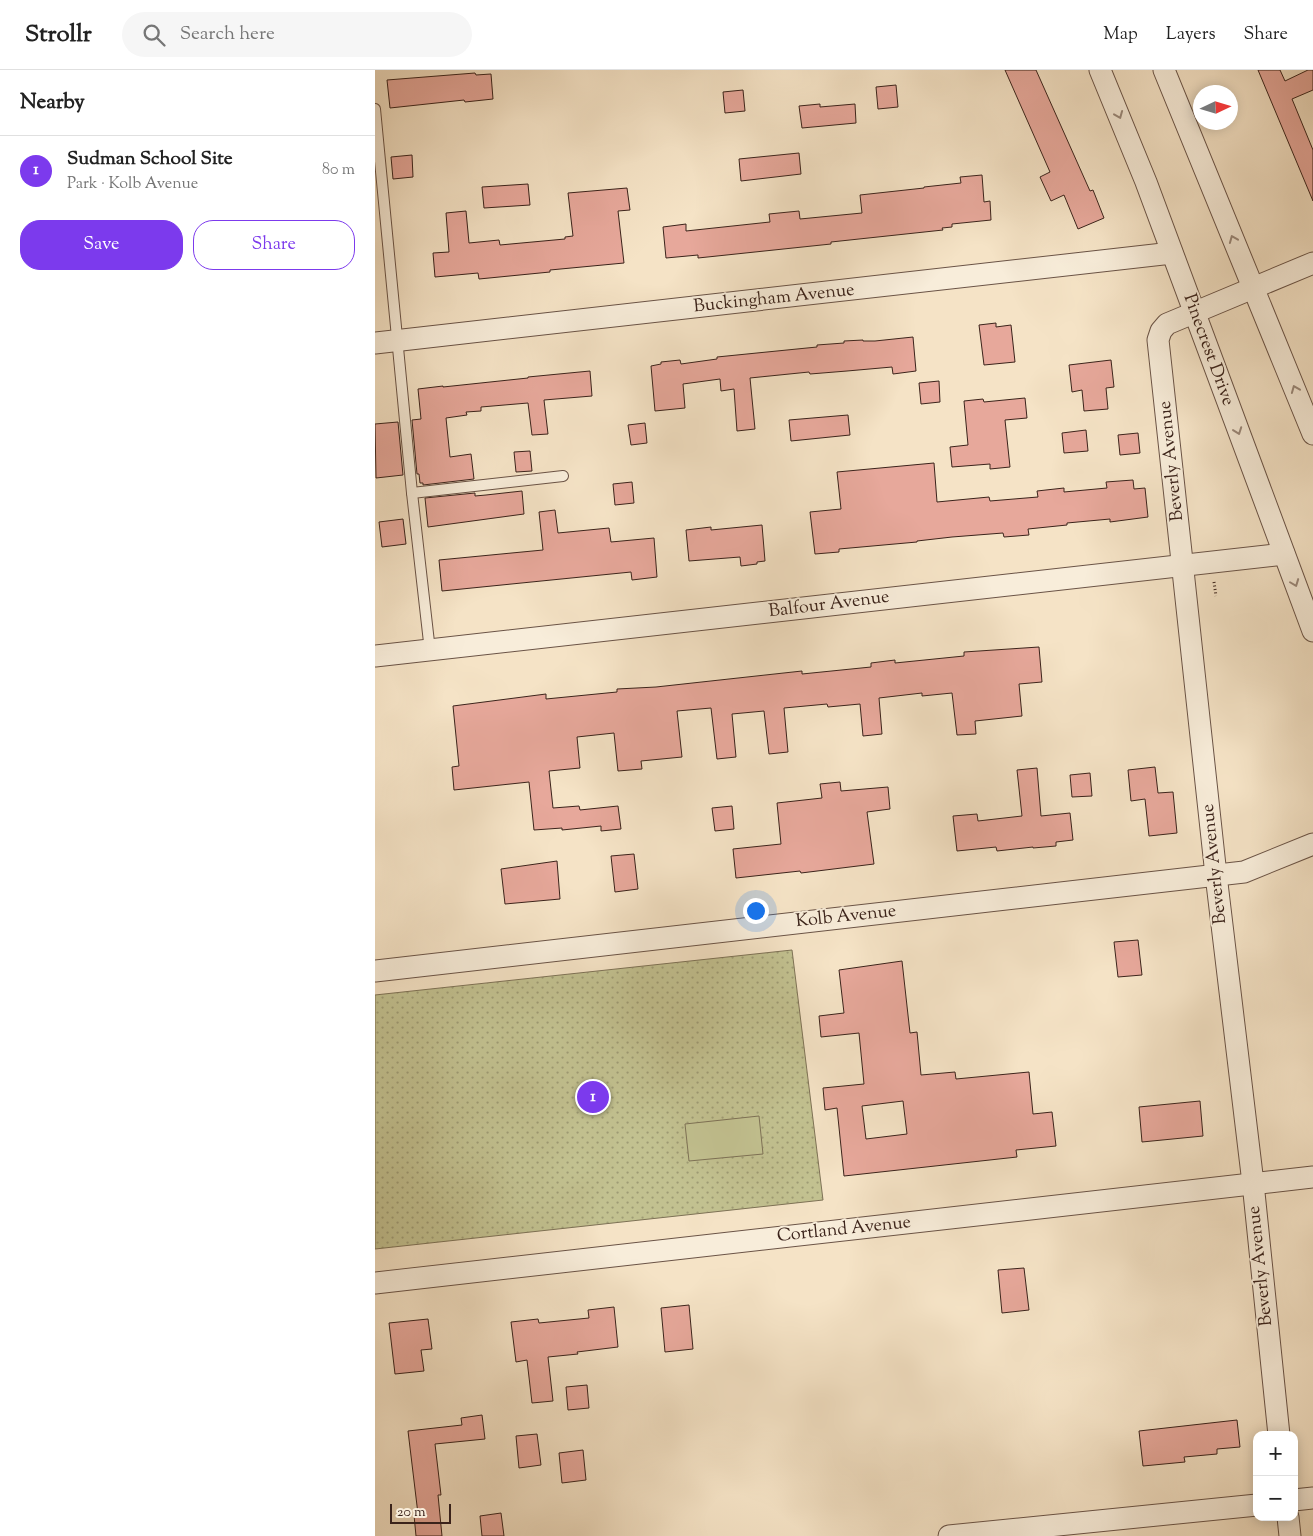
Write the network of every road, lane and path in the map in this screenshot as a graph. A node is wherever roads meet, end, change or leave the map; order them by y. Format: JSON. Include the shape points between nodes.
{"nodes":[{"id":1,"x":1100,"y":70,"type":"edge"},
{"id":2,"x":1164,"y":70,"type":"edge"},
{"id":3,"x":375,"y":109,"type":"edge"},
{"id":4,"x":1172,"y":254,"type":"junction"},
{"id":5,"x":1313,"y":263,"type":"edge"},
{"id":6,"x":1253,"y":288,"type":"junction"},
{"id":7,"x":1194,"y":312,"type":"junction"},
{"id":8,"x":398,"y":341,"type":"junction"},
{"id":9,"x":375,"y":343,"type":"edge"},
{"id":10,"x":1313,"y":434,"type":"edge"},
{"id":11,"x":563,"y":476,"type":"dead end"},
{"id":12,"x":412,"y":493,"type":"junction"},
{"id":13,"x":1284,"y":554,"type":"junction"},
{"id":14,"x":1183,"y":565,"type":"junction"},
{"id":15,"x":1214,"y":582,"type":"dead end"},
{"id":16,"x":1216,"y":596,"type":"dead end"},
{"id":17,"x":1311,"y":620,"type":"edge"},
{"id":18,"x":430,"y":650,"type":"junction"},
{"id":19,"x":375,"y":656,"type":"edge"},
{"id":20,"x":1313,"y":844,"type":"edge"},
{"id":21,"x":1216,"y":875,"type":"junction"},
{"id":22,"x":375,"y":970,"type":"edge"},
{"id":23,"x":1313,"y":1177,"type":"edge"},
{"id":24,"x":1253,"y":1184,"type":"junction"},
{"id":25,"x":375,"y":1283,"type":"edge"},
{"id":26,"x":1279,"y":1431,"type":"edge"},
{"id":27,"x":1313,"y":1498,"type":"edge"},
{"id":28,"x":1298,"y":1500,"type":"edge"},
{"id":29,"x":1253,"y":1505,"type":"edge"},
{"id":30,"x":1288,"y":1521,"type":"edge"},
{"id":31,"x":949,"y":1536,"type":"edge"},
{"id":32,"x":1290,"y":1536,"type":"edge"}],
"edges":[{"from":1,"to":4,"type":"street","name":"Pinecrest Drive","one_way":true},
{"from":6,"to":2,"type":"street","one_way":true},
{"from":3,"to":8,"type":"lane"},
{"from":4,"to":7,"type":"street","name":"Pinecrest Drive"},
{"from":4,"to":8,"type":"street","name":"Buckingham Avenue"},
{"from":5,"to":6,"type":"street"},
{"from":6,"to":7,"type":"street"},
{"from":10,"to":6,"type":"street","one_way":true},
{"from":7,"to":13,"type":"street","name":"Pinecrest Drive","one_way":true},
{"from":7,"to":14,"type":"street","name":"Beverly Avenue","via":[[1167,324],[1159,340]]},
{"from":8,"to":9,"type":"street","name":"Buckingham Avenue"},
{"from":8,"to":12,"type":"lane"},
{"from":11,"to":12,"type":"lane"},
{"from":12,"to":18,"type":"lane"},
{"from":13,"to":14,"type":"street","name":"Balfour Avenue"},
{"from":13,"to":17,"type":"street","name":"Pinecrest Drive","one_way":true},
{"from":14,"to":18,"type":"street","name":"Balfour Avenue"},
{"from":14,"to":21,"type":"street","name":"Beverly Avenue"},
{"from":15,"to":16,"type":"path"},
{"from":18,"to":19,"type":"street","name":"Balfour Avenue"},
{"from":20,"to":21,"type":"street","name":"Kolb Avenue","via":[[1244,872]]},
{"from":21,"to":22,"type":"street","name":"Kolb Avenue"},
{"from":21,"to":24,"type":"street","name":"Beverly Avenue"},
{"from":23,"to":24,"type":"street","name":"Cortland Avenue"},
{"from":24,"to":25,"type":"street","name":"Cortland Avenue"},
{"from":24,"to":26,"type":"street","name":"Beverly Avenue"},
{"from":27,"to":28,"type":"street"},
{"from":29,"to":31,"type":"street"},
{"from":30,"to":32,"type":"street"}]}
